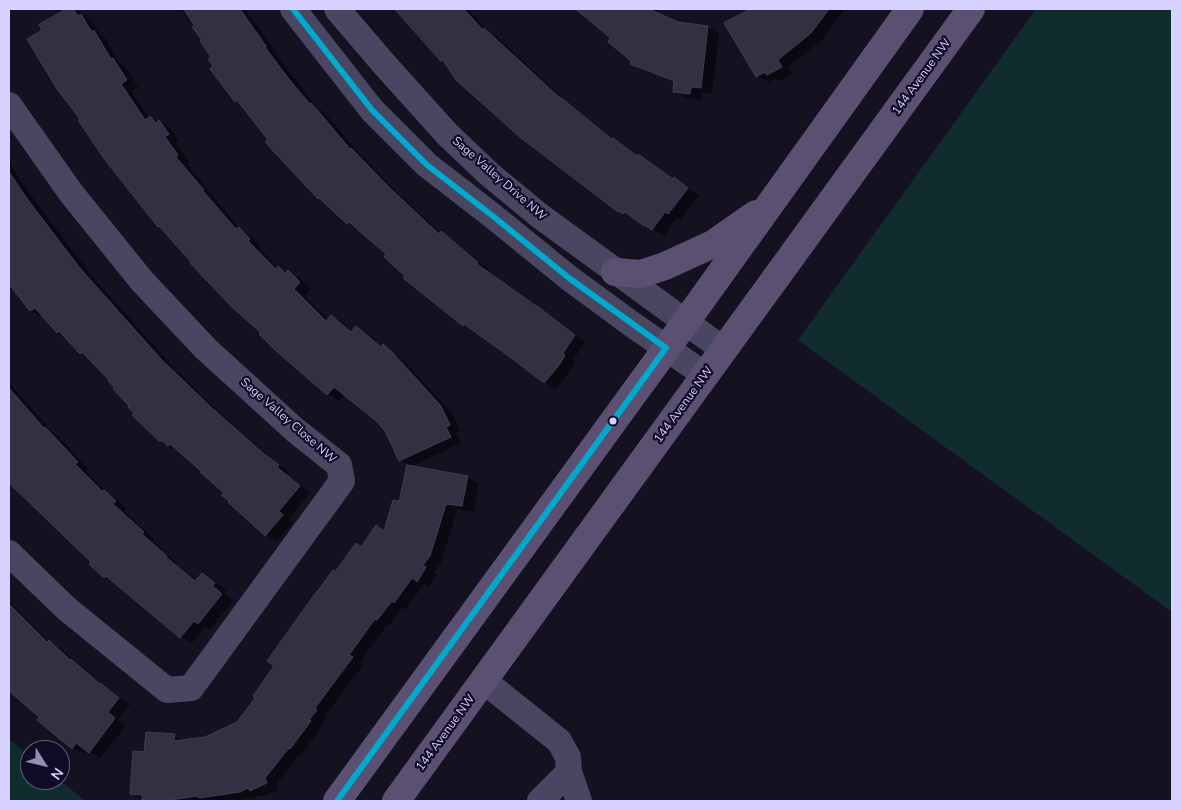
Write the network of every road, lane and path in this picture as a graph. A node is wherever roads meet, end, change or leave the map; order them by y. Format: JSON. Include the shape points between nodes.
{"nodes":[{"id":1,"x":293,"y":9,"type":"edge"},
{"id":2,"x":337,"y":9,"type":"edge"},
{"id":3,"x":910,"y":9,"type":"edge"},
{"id":4,"x":971,"y":9,"type":"edge"},
{"id":5,"x":9,"y":105,"type":"edge"},
{"id":6,"x":772,"y":204,"type":"junction"},
{"id":7,"x":615,"y":272,"type":"junction"},
{"id":8,"x":685,"y":323,"type":"junction"},
{"id":9,"x":666,"y":348,"type":"junction"},
{"id":10,"x":724,"y":350,"type":"junction"},
{"id":11,"x":705,"y":375,"type":"junction"},
{"id":12,"x":9,"y":554,"type":"edge"},
{"id":13,"x":484,"y":680,"type":"junction"},
{"id":14,"x":569,"y":772,"type":"junction"},
{"id":15,"x":337,"y":801,"type":"edge"},
{"id":16,"x":396,"y":801,"type":"edge"},
{"id":17,"x":540,"y":801,"type":"edge"},
{"id":18,"x":579,"y":801,"type":"edge"}],
"edges":[{"from":1,"to":9,"type":"street","via":[[372,110],[427,165],[569,278]]},
{"from":2,"to":7,"type":"street","name":"Sage Valley Drive NW","via":[[454,141],[540,216]]},
{"from":3,"to":6,"type":"main road"},
{"from":4,"to":10,"type":"main road","name":"144 Avenue NW"},
{"from":5,"to":12,"type":"street","name":"Sage Valley Close NW","via":[[71,193],[142,281],[206,349],[295,430],[339,465],[342,481],[191,688],[167,690],[67,609]]},
{"from":6,"to":7,"type":"main road","via":[[713,244],[665,266],[641,274]]},
{"from":6,"to":8,"type":"main road"},
{"from":7,"to":8,"type":"street","name":"Sage Valley Drive NW"},
{"from":8,"to":9,"type":"main road"},
{"from":8,"to":10,"type":"street","name":"Sage Valley Drive NW"},
{"from":9,"to":11,"type":"street"},
{"from":9,"to":15,"type":"main road"},
{"from":10,"to":11,"type":"main road","name":"144 Avenue NW"},
{"from":11,"to":13,"type":"main road","name":"144 Avenue NW"},
{"from":13,"to":14,"type":"street","via":[[558,741],[568,757]]},
{"from":13,"to":16,"type":"main road","name":"144 Avenue NW"},
{"from":14,"to":17,"type":"street"},
{"from":14,"to":18,"type":"street"}]}
